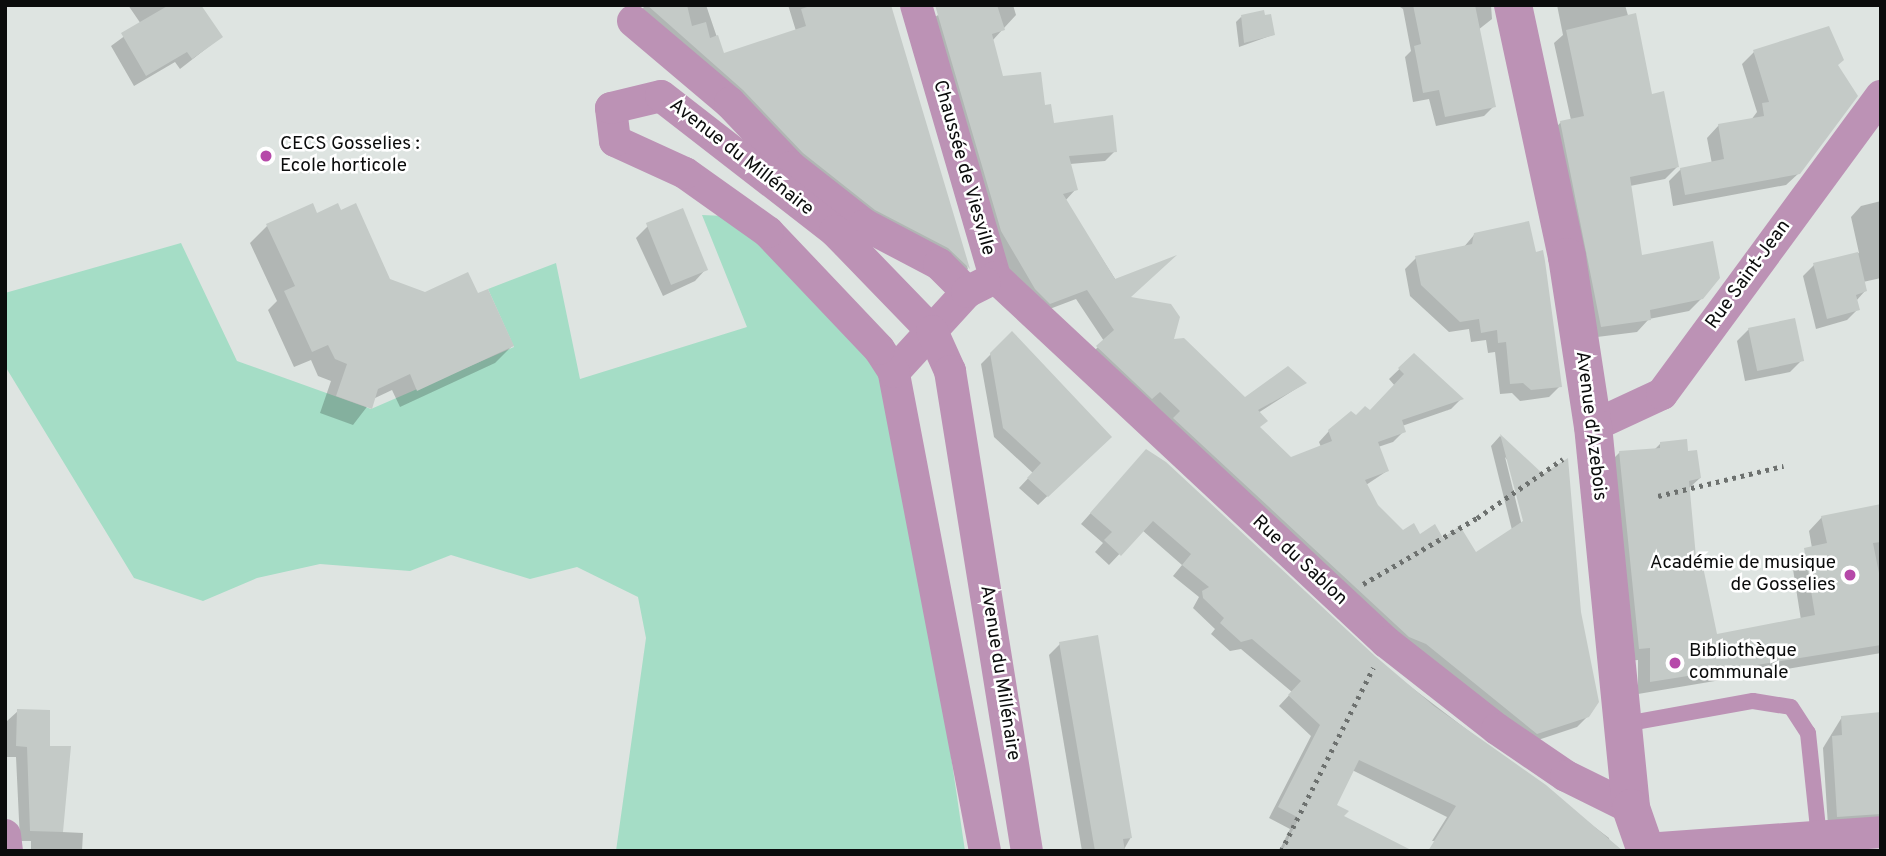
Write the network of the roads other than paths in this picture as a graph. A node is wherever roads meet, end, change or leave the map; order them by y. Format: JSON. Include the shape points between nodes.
{"nodes":[{"id":1,"x":916,"y":5,"type":"edge"},
{"id":2,"x":1513,"y":5,"type":"edge"},
{"id":3,"x":633,"y":21,"type":"dead end"},
{"id":4,"x":1881,"y":96,"type":"edge"},
{"id":5,"x":995,"y":278,"type":"junction"},
{"id":6,"x":967,"y":292,"type":"junction"},
{"id":7,"x":932,"y":331,"type":"junction"},
{"id":8,"x":894,"y":372,"type":"junction"},
{"id":9,"x":1592,"y":432,"type":"junction"},
{"id":10,"x":1625,"y":724,"type":"junction"},
{"id":11,"x":1631,"y":808,"type":"junction"},
{"id":12,"x":1881,"y":832,"type":"edge"},
{"id":13,"x":5,"y":835,"type":"edge"},
{"id":14,"x":1819,"y":836,"type":"junction"},
{"id":15,"x":1646,"y":850,"type":"edge"},
{"id":16,"x":7,"y":851,"type":"edge"},
{"id":17,"x":985,"y":851,"type":"edge"},
{"id":18,"x":1027,"y":851,"type":"edge"}],
"edges":[{"from":1,"to":5,"type":"street","name":"Chaussée de Viesville"},
{"from":2,"to":9,"type":"street","name":"Avenue d'Azebois","via":[[1567,257]]},
{"from":3,"to":6,"type":"street","via":[[730,103],[791,167],[865,225],[939,264]]},
{"from":4,"to":9,"type":"street","name":"Rue Saint-Jean","via":[[1662,394]]},
{"from":5,"to":6,"type":"street","name":"Chaussée de Viesville"},
{"from":5,"to":11,"type":"street","name":"Rue du Sablon","via":[[1386,642],[1497,729],[1566,776]]},
{"from":6,"to":7,"type":"street","name":"Chaussée de Viesville"},
{"from":7,"to":8,"type":"street","name":"Chaussée de Viesville"},
{"from":7,"to":8,"type":"street","name":"Avenue du Millénaire","via":[[835,231],[661,96],[611,108],[615,141],[685,173],[768,232],[879,349]]},
{"from":7,"to":18,"type":"street","name":"Avenue du Millénaire","via":[[950,371]]},
{"from":8,"to":17,"type":"street","name":"Avenue du Millénaire"},
{"from":9,"to":10,"type":"street","name":"Avenue d'Azebois"},
{"from":10,"to":11,"type":"street","name":"Avenue d'Azebois"},
{"from":10,"to":14,"type":"lane","via":[[1753,701],[1791,708],[1808,733]]},
{"from":11,"to":15,"type":"street","name":"Avenue d'Azebois"},
{"from":12,"to":14,"type":"street"},
{"from":13,"to":16,"type":"street"},
{"from":14,"to":15,"type":"street"}]}
